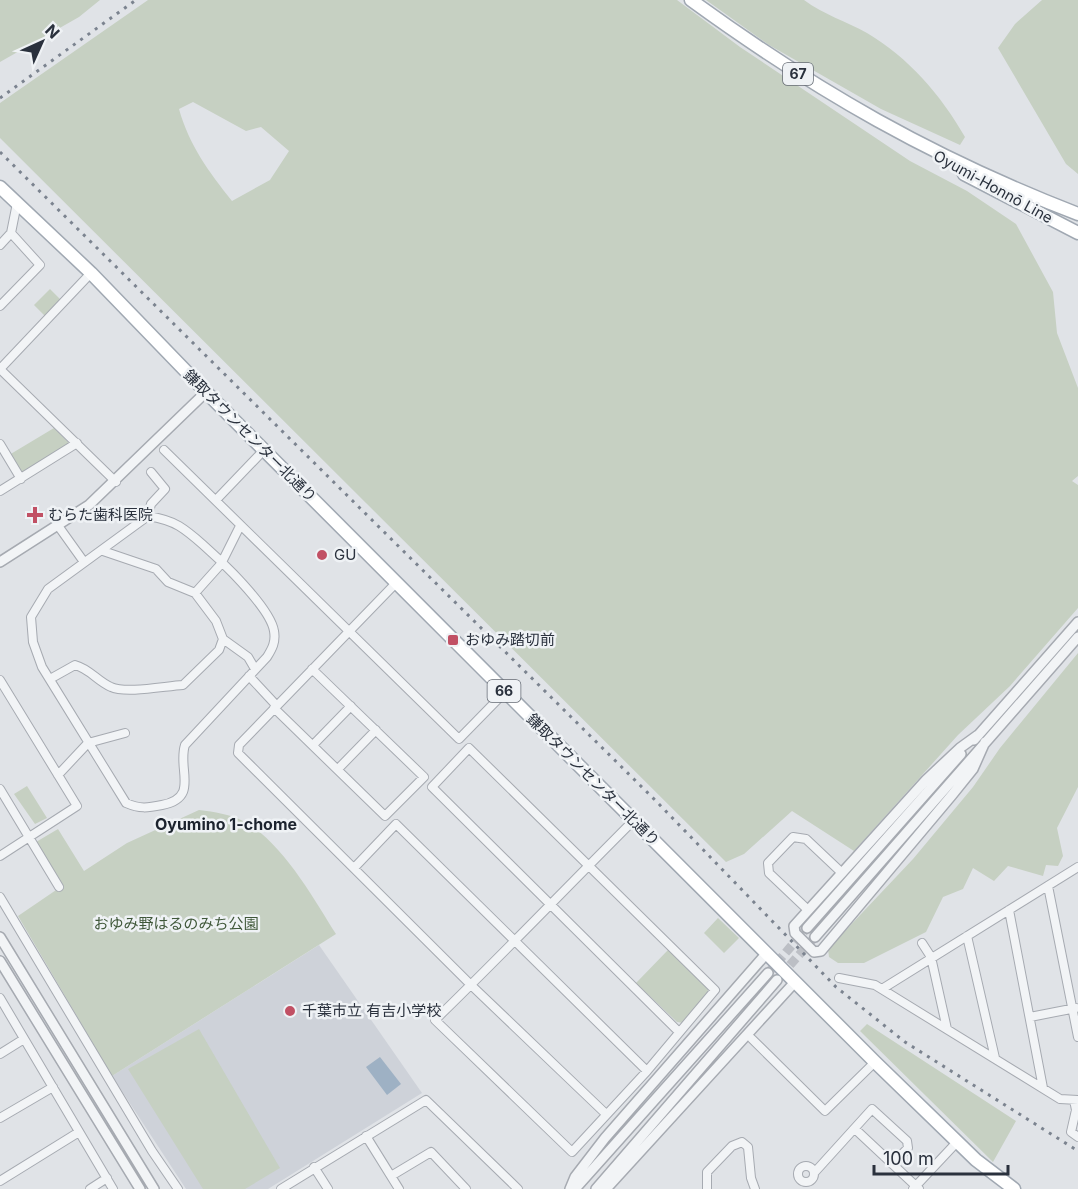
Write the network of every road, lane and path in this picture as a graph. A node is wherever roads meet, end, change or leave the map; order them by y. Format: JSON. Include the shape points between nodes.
{"nodes":[{"id":1,"x":691,"y":0,"type":"edge"},
{"id":2,"x":909,"y":140,"type":"junction"},
{"id":3,"x":0,"y":187,"type":"edge"},
{"id":4,"x":18,"y":201,"type":"junction"},
{"id":5,"x":1078,"y":214,"type":"edge"},
{"id":6,"x":1078,"y":233,"type":"edge"},
{"id":7,"x":4,"y":239,"type":"edge"},
{"id":8,"x":91,"y":273,"type":"junction"},
{"id":9,"x":0,"y":306,"type":"edge"},
{"id":10,"x":0,"y":369,"type":"edge"},
{"id":11,"x":206,"y":392,"type":"junction"},
{"id":12,"x":77,"y":443,"type":"junction"},
{"id":13,"x":0,"y":444,"type":"edge"},
{"id":14,"x":164,"y":450,"type":"dead end"},
{"id":15,"x":264,"y":450,"type":"junction"},
{"id":16,"x":151,"y":472,"type":"dead end"},
{"id":17,"x":21,"y":479,"type":"junction"},
{"id":18,"x":116,"y":482,"type":"junction"},
{"id":19,"x":0,"y":491,"type":"edge"},
{"id":20,"x":216,"y":500,"type":"junction"},
{"id":21,"x":148,"y":516,"type":"junction"},
{"id":22,"x":240,"y":526,"type":"junction"},
{"id":23,"x":59,"y":527,"type":"junction"},
{"id":24,"x":104,"y":551,"type":"junction"},
{"id":25,"x":0,"y":562,"type":"edge"},
{"id":26,"x":84,"y":562,"type":"junction"},
{"id":27,"x":221,"y":564,"type":"junction"},
{"id":28,"x":396,"y":583,"type":"junction"},
{"id":29,"x":195,"y":593,"type":"junction"},
{"id":30,"x":1078,"y":622,"type":"edge"},
{"id":31,"x":350,"y":631,"type":"junction"},
{"id":32,"x":1078,"y":638,"type":"edge"},
{"id":33,"x":223,"y":639,"type":"junction"},
{"id":34,"x":255,"y":669,"type":"junction"},
{"id":35,"x":312,"y":669,"type":"junction"},
{"id":36,"x":249,"y":676,"type":"junction"},
{"id":37,"x":50,"y":679,"type":"junction"},
{"id":38,"x":0,"y":680,"type":"edge"},
{"id":39,"x":505,"y":692,"type":"junction"},
{"id":40,"x":351,"y":706,"type":"junction"},
{"id":41,"x":275,"y":707,"type":"junction"},
{"id":42,"x":376,"y":730,"type":"junction"},
{"id":43,"x":125,"y":733,"type":"dead end"},
{"id":44,"x":978,"y":735,"type":"junction"},
{"id":45,"x":986,"y":742,"type":"junction"},
{"id":46,"x":88,"y":743,"type":"junction"},
{"id":47,"x":313,"y":745,"type":"junction"},
{"id":48,"x":338,"y":769,"type":"junction"},
{"id":49,"x":58,"y":775,"type":"junction"},
{"id":50,"x":0,"y":789,"type":"edge"},
{"id":51,"x":633,"y":820,"type":"junction"},
{"id":52,"x":28,"y":837,"type":"junction"},
{"id":53,"x":0,"y":856,"type":"edge"},
{"id":54,"x":588,"y":865,"type":"junction"},
{"id":55,"x":1078,"y":867,"type":"edge"},
{"id":56,"x":354,"y":868,"type":"junction"},
{"id":57,"x":843,"y":873,"type":"junction"},
{"id":58,"x":1048,"y":886,"type":"junction"},
{"id":59,"x":59,"y":887,"type":"dead end"},
{"id":60,"x":0,"y":897,"type":"edge"},
{"id":61,"x":550,"y":903,"type":"junction"},
{"id":62,"x":808,"y":910,"type":"junction"},
{"id":63,"x":1009,"y":910,"type":"junction"},
{"id":64,"x":807,"y":928,"type":"tunnel mouth"},
{"id":65,"x":967,"y":936,"type":"junction"},
{"id":66,"x":0,"y":937,"type":"edge"},
{"id":67,"x":815,"y":937,"type":"tunnel mouth"},
{"id":68,"x":514,"y":943,"type":"junction"},
{"id":69,"x":922,"y":943,"type":"dead end"},
{"id":70,"x":766,"y":954,"type":"junction"},
{"id":71,"x":931,"y":957,"type":"junction"},
{"id":72,"x":0,"y":961,"type":"edge"},
{"id":73,"x":768,"y":973,"type":"tunnel mouth"},
{"id":74,"x":839,"y":978,"type":"dead end"},
{"id":75,"x":777,"y":980,"type":"tunnel mouth"},
{"id":76,"x":795,"y":982,"type":"junction"},
{"id":77,"x":471,"y":985,"type":"junction"},
{"id":78,"x":882,"y":989,"type":"junction"},
{"id":79,"x":0,"y":998,"type":"edge"},
{"id":80,"x":1076,"y":1008,"type":"edge"},
{"id":81,"x":1030,"y":1017,"type":"junction"},
{"id":82,"x":947,"y":1029,"type":"junction"},
{"id":83,"x":679,"y":1032,"type":"junction"},
{"id":84,"x":1078,"y":1038,"type":"edge"},
{"id":85,"x":24,"y":1039,"type":"junction"},
{"id":86,"x":752,"y":1040,"type":"dead end"},
{"id":87,"x":0,"y":1054,"type":"edge"},
{"id":88,"x":995,"y":1058,"type":"junction"},
{"id":89,"x":875,"y":1062,"type":"junction"},
{"id":90,"x":647,"y":1071,"type":"junction"},
{"id":91,"x":53,"y":1087,"type":"junction"},
{"id":92,"x":1044,"y":1088,"type":"junction"},
{"id":93,"x":1076,"y":1100,"type":"edge"},
{"id":94,"x":606,"y":1114,"type":"junction"},
{"id":95,"x":0,"y":1118,"type":"edge"},
{"id":96,"x":855,"y":1129,"type":"junction"},
{"id":97,"x":80,"y":1132,"type":"junction"},
{"id":98,"x":366,"y":1136,"type":"junction"},
{"id":99,"x":1078,"y":1137,"type":"edge"},
{"id":100,"x":957,"y":1142,"type":"junction"},
{"id":101,"x":892,"y":1164,"type":"junction"},
{"id":102,"x":314,"y":1167,"type":"junction"},
{"id":103,"x":814,"y":1173,"type":"dead end"},
{"id":104,"x":391,"y":1176,"type":"junction"},
{"id":105,"x":107,"y":1178,"type":"junction"},
{"id":106,"x":0,"y":1181,"type":"edge"},
{"id":107,"x":916,"y":1188,"type":"edge"},
{"id":108,"x":90,"y":1189,"type":"edge"},
{"id":109,"x":113,"y":1189,"type":"edge"},
{"id":110,"x":140,"y":1189,"type":"edge"},
{"id":111,"x":154,"y":1189,"type":"edge"},
{"id":112,"x":178,"y":1189,"type":"edge"},
{"id":113,"x":280,"y":1189,"type":"edge"},
{"id":114,"x":328,"y":1189,"type":"edge"},
{"id":115,"x":399,"y":1189,"type":"edge"},
{"id":116,"x":466,"y":1189,"type":"edge"},
{"id":117,"x":518,"y":1189,"type":"edge"},
{"id":118,"x":570,"y":1189,"type":"edge"},
{"id":119,"x":575,"y":1189,"type":"edge"},
{"id":120,"x":596,"y":1189,"type":"edge"},
{"id":121,"x":606,"y":1189,"type":"edge"},
{"id":122,"x":708,"y":1189,"type":"edge"},
{"id":123,"x":755,"y":1189,"type":"edge"},
{"id":124,"x":1014,"y":1189,"type":"edge"}],
"edges":[{"from":1,"to":2,"type":"main road","name":"Oyumi-Honnō Line","number":"67","via":[[829,94]]},
{"from":2,"to":5,"type":"main road","name":"Oyumi-Honnō Line","number":"67"},
{"from":2,"to":6,"type":"main road","name":"Oyumi-Honnō Line","number":"67","via":[[1004,197]]},
{"from":3,"to":4,"type":"main road","name":"鎌取タウンセンター北通り","number":"66"},
{"from":4,"to":7,"type":"street"},
{"from":4,"to":8,"type":"main road","name":"鎌取タウンセンター北通り","number":"66"},
{"from":7,"to":9,"type":"street","via":[[40,265]]},
{"from":8,"to":10,"type":"street"},
{"from":8,"to":11,"type":"main road","name":"鎌取タウンセンター北通り","number":"66"},
{"from":10,"to":12,"type":"street"},
{"from":11,"to":15,"type":"main road","name":"鎌取タウンセンター北通り","number":"66"},
{"from":11,"to":18,"type":"street"},
{"from":12,"to":17,"type":"street"},
{"from":12,"to":18,"type":"street"},
{"from":13,"to":17,"type":"street"},
{"from":14,"to":20,"type":"street"},
{"from":15,"to":20,"type":"street"},
{"from":15,"to":28,"type":"main road","name":"鎌取タウンセンター北通り","number":"66"},
{"from":16,"to":21,"type":"street","via":[[165,489],[151,504]]},
{"from":17,"to":19,"type":"street"},
{"from":18,"to":23,"type":"street"},
{"from":20,"to":22,"type":"street"},
{"from":21,"to":24,"type":"street"},
{"from":21,"to":27,"type":"street","via":[[181,527]]},
{"from":22,"to":27,"type":"street"},
{"from":22,"to":31,"type":"street"},
{"from":23,"to":25,"type":"street"},
{"from":23,"to":26,"type":"street"},
{"from":24,"to":26,"type":"street"},
{"from":24,"to":29,"type":"street","via":[[156,569],[168,582]]},
{"from":26,"to":37,"type":"street","via":[[48,589],[32,617],[33,642]]},
{"from":27,"to":29,"type":"street"},
{"from":27,"to":34,"type":"street","via":[[258,601],[274,629],[271,650]]},
{"from":28,"to":31,"type":"street"},
{"from":28,"to":39,"type":"main road","name":"鎌取タウンセンター北通り","number":"66"},
{"from":29,"to":33,"type":"street","via":[[216,621]]},
{"from":30,"to":44,"type":"street"},
{"from":31,"to":35,"type":"street"},
{"from":31,"to":39,"type":"street","via":[[459,739]]},
{"from":32,"to":45,"type":"street"},
{"from":33,"to":34,"type":"street","via":[[248,657]]},
{"from":33,"to":37,"type":"street","via":[[219,650],[183,685],[113,689],[87,668],[75,665]]},
{"from":34,"to":36,"type":"street"},
{"from":35,"to":40,"type":"street"},
{"from":35,"to":41,"type":"street"},
{"from":36,"to":41,"type":"street"},
{"from":36,"to":46,"type":"street","via":[[185,745],[182,754],[186,782],[183,794],[173,803],[141,809],[126,802]]},
{"from":37,"to":46,"type":"street"},
{"from":38,"to":49,"type":"street"},
{"from":39,"to":51,"type":"main road","name":"鎌取タウンセンター北通り","number":"66"},
{"from":40,"to":42,"type":"street"},
{"from":40,"to":47,"type":"street"},
{"from":41,"to":47,"type":"street"},
{"from":41,"to":56,"type":"street","via":[[238,745],[238,753]]},
{"from":42,"to":48,"type":"street"},
{"from":42,"to":48,"type":"street","via":[[424,777],[385,816]]},
{"from":43,"to":46,"type":"street"},
{"from":44,"to":57,"type":"street","via":[[926,780]]},
{"from":44,"to":64,"type":"street"},
{"from":45,"to":62,"type":"street","via":[[973,769],[818,954],[793,929]]},
{"from":45,"to":67,"type":"street"},
{"from":46,"to":49,"type":"street"},
{"from":47,"to":48,"type":"street"},
{"from":49,"to":52,"type":"street","via":[[77,806]]},
{"from":50,"to":52,"type":"street"},
{"from":51,"to":54,"type":"street"},
{"from":51,"to":70,"type":"main road","name":"鎌取タウンセンター北通り","number":"66"},
{"from":52,"to":53,"type":"street"},
{"from":52,"to":59,"type":"street"},
{"from":54,"to":61,"type":"street"},
{"from":54,"to":61,"type":"street","via":[[470,748],[432,787]]},
{"from":54,"to":83,"type":"street","via":[[715,990]]},
{"from":55,"to":58,"type":"street"},
{"from":56,"to":68,"type":"street","via":[[396,824]]},
{"from":56,"to":77,"type":"street"},
{"from":57,"to":62,"type":"street"},
{"from":57,"to":62,"type":"street","via":[[806,839],[793,837],[768,863],[768,873]]},
{"from":58,"to":63,"type":"street"},
{"from":58,"to":80,"type":"street"},
{"from":60,"to":112,"type":"street"},
{"from":61,"to":68,"type":"street"},
{"from":61,"to":83,"type":"street"},
{"from":63,"to":65,"type":"street"},
{"from":63,"to":81,"type":"street"},
{"from":65,"to":71,"type":"street"},
{"from":65,"to":88,"type":"street"},
{"from":66,"to":111,"type":"street"},
{"from":68,"to":77,"type":"street"},
{"from":68,"to":90,"type":"street"},
{"from":69,"to":71,"type":"street"},
{"from":70,"to":76,"type":"main road","name":"鎌取タウンセンター北通り","number":"66"},
{"from":70,"to":118,"type":"street","via":[[605,1138]]},
{"from":71,"to":78,"type":"street"},
{"from":71,"to":82,"type":"street"},
{"from":72,"to":110,"type":"street"},
{"from":73,"to":119,"type":"street"},
{"from":74,"to":78,"type":"street"},
{"from":75,"to":120,"type":"street"},
{"from":76,"to":89,"type":"main road","name":"鎌取タウンセンター北通り","number":"66"},
{"from":76,"to":121,"type":"street"},
{"from":77,"to":94,"type":"street"},
{"from":77,"to":94,"type":"street","via":[[435,1020],[572,1152]]},
{"from":78,"to":82,"type":"street"},
{"from":79,"to":85,"type":"street"},
{"from":80,"to":81,"type":"street"},
{"from":80,"to":84,"type":"street"},
{"from":81,"to":92,"type":"street"},
{"from":82,"to":88,"type":"street"},
{"from":83,"to":90,"type":"street"},
{"from":85,"to":87,"type":"street"},
{"from":85,"to":91,"type":"street"},
{"from":86,"to":89,"type":"street","via":[[825,1111]]},
{"from":88,"to":92,"type":"street"},
{"from":89,"to":100,"type":"main road","name":"鎌取タウンセンター北通り","number":"66"},
{"from":90,"to":94,"type":"street"},
{"from":91,"to":95,"type":"street"},
{"from":91,"to":97,"type":"street"},
{"from":92,"to":93,"type":"street","via":[[1060,1099]]},
{"from":93,"to":99,"type":"street","via":[[1071,1132]]},
{"from":96,"to":101,"type":"street"},
{"from":96,"to":101,"type":"street","via":[[872,1109],[907,1141],[908,1148]]},
{"from":96,"to":103,"type":"street"},
{"from":97,"to":105,"type":"street"},
{"from":97,"to":106,"type":"street"},
{"from":98,"to":102,"type":"street"},
{"from":98,"to":104,"type":"street"},
{"from":98,"to":117,"type":"street","via":[[426,1100]]},
{"from":100,"to":107,"type":"street"},
{"from":100,"to":124,"type":"main road","name":"鎌取タウンセンター北通り","number":"66"},
{"from":101,"to":107,"type":"street"},
{"from":102,"to":113,"type":"street"},
{"from":102,"to":114,"type":"street"},
{"from":104,"to":115,"type":"street"},
{"from":104,"to":116,"type":"street","via":[[430,1152]]},
{"from":105,"to":108,"type":"street"},
{"from":105,"to":109,"type":"street"},
{"from":122,"to":123,"type":"street","via":[[707,1172],[732,1146],[742,1142],[748,1147]]}]}
